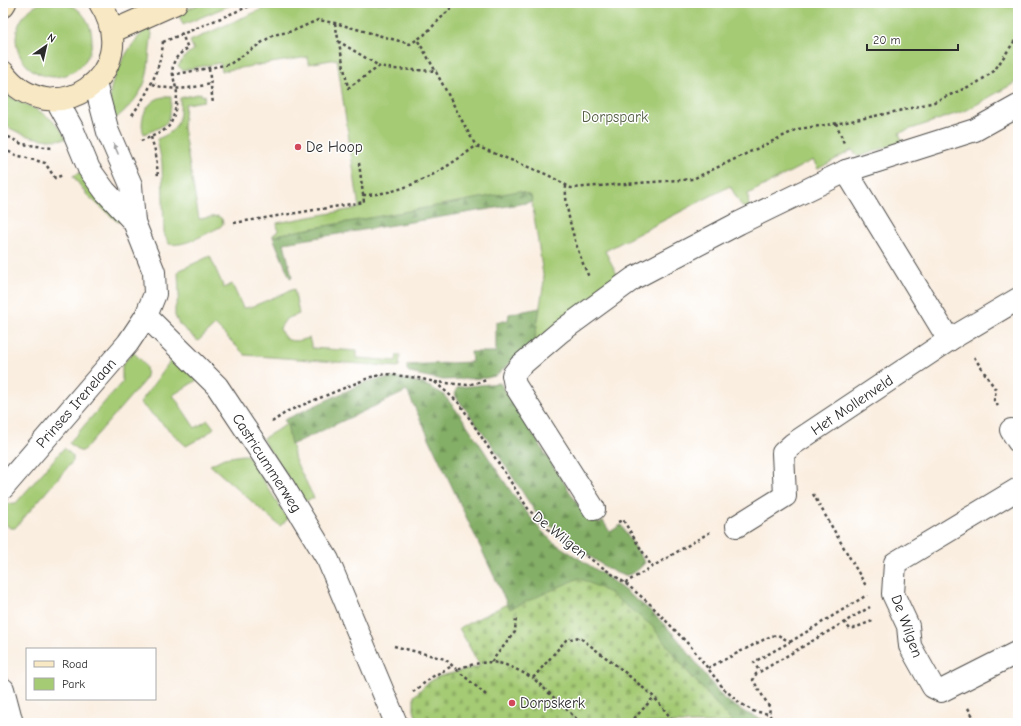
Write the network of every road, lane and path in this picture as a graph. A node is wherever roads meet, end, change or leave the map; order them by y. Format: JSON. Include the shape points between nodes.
{"nodes":[{"id":1,"x":5,"y":3,"type":"edge"},
{"id":2,"x":100,"y":3,"type":"edge"},
{"id":3,"x":176,"y":3,"type":"edge"},
{"id":4,"x":257,"y":3,"type":"edge"},
{"id":5,"x":456,"y":3,"type":"edge"},
{"id":6,"x":3,"y":6,"type":"edge"},
{"id":7,"x":335,"y":23,"type":"junction"},
{"id":8,"x":113,"y":31,"type":"junction"},
{"id":9,"x":1018,"y":38,"type":"edge"},
{"id":10,"x":338,"y":41,"type":"junction"},
{"id":11,"x":418,"y":41,"type":"junction"},
{"id":12,"x":380,"y":66,"type":"junction"},
{"id":13,"x":209,"y":69,"type":"junction"},
{"id":14,"x":437,"y":71,"type":"junction"},
{"id":15,"x":4,"y":74,"type":"edge"},
{"id":16,"x":172,"y":75,"type":"dead end"},
{"id":17,"x":95,"y":83,"type":"junction"},
{"id":18,"x":152,"y":84,"type":"junction"},
{"id":19,"x":211,"y":84,"type":"junction"},
{"id":20,"x":56,"y":99,"type":"junction"},
{"id":21,"x":213,"y":104,"type":"dead end"},
{"id":22,"x":1018,"y":106,"type":"edge"},
{"id":23,"x":132,"y":115,"type":"dead end"},
{"id":24,"x":3,"y":134,"type":"edge"},
{"id":25,"x":476,"y":146,"type":"junction"},
{"id":26,"x":54,"y":148,"type":"dead end"},
{"id":27,"x":359,"y":163,"type":"dead end"},
{"id":28,"x":846,"y":171,"type":"junction"},
{"id":29,"x":566,"y":186,"type":"junction"},
{"id":30,"x":363,"y":195,"type":"junction"},
{"id":31,"x":134,"y":222,"type":"junction"},
{"id":32,"x":234,"y":223,"type":"dead end"},
{"id":33,"x":1018,"y":299,"type":"edge"},
{"id":34,"x":601,"y":300,"type":"junction"},
{"id":35,"x":146,"y":316,"type":"junction"},
{"id":36,"x":955,"y":337,"type":"junction"},
{"id":37,"x":513,"y":375,"type":"junction"},
{"id":38,"x":435,"y":382,"type":"junction"},
{"id":39,"x":1014,"y":435,"type":"edge"},
{"id":40,"x":251,"y":438,"type":"junction"},
{"id":41,"x":3,"y":488,"type":"edge"},
{"id":42,"x":1018,"y":489,"type":"edge"},
{"id":43,"x":811,"y":491,"type":"dead end"},
{"id":44,"x":594,"y":510,"type":"joint"},
{"id":45,"x":737,"y":526,"type":"joint"},
{"id":46,"x":652,"y":567,"type":"junction"},
{"id":47,"x":625,"y":583,"type":"junction"},
{"id":48,"x":860,"y":613,"type":"dead end"},
{"id":49,"x":516,"y":616,"type":"dead end"},
{"id":50,"x":790,"y":642,"type":"junction"},
{"id":51,"x":365,"y":649,"type":"junction"},
{"id":52,"x":1018,"y":652,"type":"edge"},
{"id":53,"x":490,"y":662,"type":"junction"},
{"id":54,"x":452,"y":666,"type":"junction"},
{"id":55,"x":708,"y":668,"type":"junction"},
{"id":56,"x":456,"y":669,"type":"junction"},
{"id":57,"x":759,"y":672,"type":"junction"},
{"id":58,"x":533,"y":678,"type":"junction"},
{"id":59,"x":3,"y":689,"type":"edge"},
{"id":60,"x":411,"y":694,"type":"dead end"},
{"id":61,"x":486,"y":695,"type":"dead end"},
{"id":62,"x":654,"y":697,"type":"junction"},
{"id":63,"x":769,"y":714,"type":"junction"},
{"id":64,"x":12,"y":723,"type":"edge"},
{"id":65,"x":396,"y":723,"type":"edge"},
{"id":66,"x":581,"y":723,"type":"edge"},
{"id":67,"x":630,"y":723,"type":"edge"},
{"id":68,"x":675,"y":723,"type":"edge"},
{"id":69,"x":774,"y":723,"type":"edge"}],
"edges":[{"from":1,"to":6,"type":"main road"},
{"from":2,"to":8,"type":"main road","via":[[108,15]]},
{"from":3,"to":8,"type":"main road"},
{"from":4,"to":18,"type":"path","via":[[163,42]]},
{"from":5,"to":11,"type":"path"},
{"from":7,"to":10,"type":"path"},
{"from":7,"to":11,"type":"path","via":[[410,44]]},
{"from":7,"to":13,"type":"path","via":[[318,20],[293,31],[273,35],[230,64]]},
{"from":8,"to":17,"type":"main road","via":[[108,64]]},
{"from":9,"to":29,"type":"path","via":[[1000,64],[986,78],[934,102],[846,122],[798,129],[693,180],[571,188]]},
{"from":10,"to":12,"type":"path"},
{"from":10,"to":12,"type":"path","via":[[348,88]]},
{"from":11,"to":14,"type":"path"},
{"from":12,"to":14,"type":"path"},
{"from":13,"to":16,"type":"path"},
{"from":13,"to":19,"type":"path"},
{"from":14,"to":25,"type":"path","via":[[458,116]]},
{"from":15,"to":20,"type":"main road","via":[[22,91],[38,98]]},
{"from":17,"to":20,"type":"main road","via":[[72,96]]},
{"from":31,"to":17,"type":"street","one_way":true,"via":[[131,185],[108,132]]},
{"from":18,"to":19,"type":"path","via":[[164,89],[195,88]]},
{"from":18,"to":23,"type":"path"},
{"from":19,"to":21,"type":"path"},
{"from":20,"to":31,"type":"street","via":[[72,128],[89,169],[105,192]]},
{"from":22,"to":28,"type":"street","via":[[975,130]]},
{"from":24,"to":26,"type":"path","via":[[22,144]]},
{"from":25,"to":29,"type":"path","via":[[548,175]]},
{"from":25,"to":30,"type":"path","via":[[421,181],[402,189]]},
{"from":27,"to":30,"type":"path"},
{"from":28,"to":34,"type":"street","via":[[738,223],[634,278]]},
{"from":28,"to":36,"type":"street"},
{"from":29,"to":34,"type":"path","via":[[565,197],[581,260]]},
{"from":30,"to":32,"type":"path","via":[[364,202]]},
{"from":31,"to":35,"type":"street","via":[[154,272],[155,294]]},
{"from":33,"to":36,"type":"street"},
{"from":34,"to":37,"type":"street","via":[[520,366]]},
{"from":35,"to":40,"type":"street","name":"Castricummerweg","via":[[217,386]]},
{"from":35,"to":41,"type":"street","name":"Prinses Irenelaan","via":[[128,342]]},
{"from":36,"to":39,"type":"path","via":[[996,390],[994,400]]},
{"from":36,"to":45,"type":"street","name":"Het Mollenveld","via":[[793,444],[783,453],[784,496]]},
{"from":37,"to":38,"type":"path","via":[[467,385]]},
{"from":37,"to":44,"type":"street","via":[[515,385]]},
{"from":38,"to":40,"type":"path","via":[[386,374],[371,377],[288,411]]},
{"from":38,"to":47,"type":"path","name":"De Wilgen","via":[[460,404],[529,510],[550,531]]},
{"from":40,"to":51,"type":"street","name":"Castricummerweg","via":[[328,560]]},
{"from":42,"to":52,"type":"street","name":"De Wilgen","via":[[895,563],[893,594],[908,626],[910,646],[933,687],[941,691]]},
{"from":43,"to":50,"type":"path","name":"De Wilgen","via":[[870,593]]},
{"from":44,"to":46,"type":"path","via":[[603,514],[611,526],[623,520]]},
{"from":45,"to":46,"type":"path","via":[[729,520]]},
{"from":46,"to":47,"type":"path"},
{"from":47,"to":55,"type":"path","name":"De Wilgen","via":[[649,603]]},
{"from":48,"to":57,"type":"path","name":"De Wilgen"},
{"from":49,"to":53,"type":"path","via":[[515,632]]},
{"from":50,"to":55,"type":"path","via":[[778,635],[771,636]]},
{"from":50,"to":57,"type":"path","name":"De Wilgen","via":[[754,662]]},
{"from":51,"to":54,"type":"path","via":[[383,643],[445,659]]},
{"from":51,"to":65,"type":"street","name":"Castricummerweg"},
{"from":53,"to":56,"type":"path"},
{"from":53,"to":58,"type":"path","via":[[504,663]]},
{"from":54,"to":56,"type":"path"},
{"from":54,"to":60,"type":"path","via":[[432,677]]},
{"from":55,"to":63,"type":"path","name":"De Wilgen","via":[[740,703]]},
{"from":56,"to":61,"type":"path"},
{"from":57,"to":63,"type":"path","name":"De Wilgen","via":[[753,680],[770,708]]},
{"from":58,"to":62,"type":"path","via":[[566,640],[579,637]]},
{"from":58,"to":66,"type":"path"},
{"from":59,"to":64,"type":"street"},
{"from":62,"to":67,"type":"path"},
{"from":62,"to":68,"type":"path"},
{"from":63,"to":69,"type":"path"}]}
